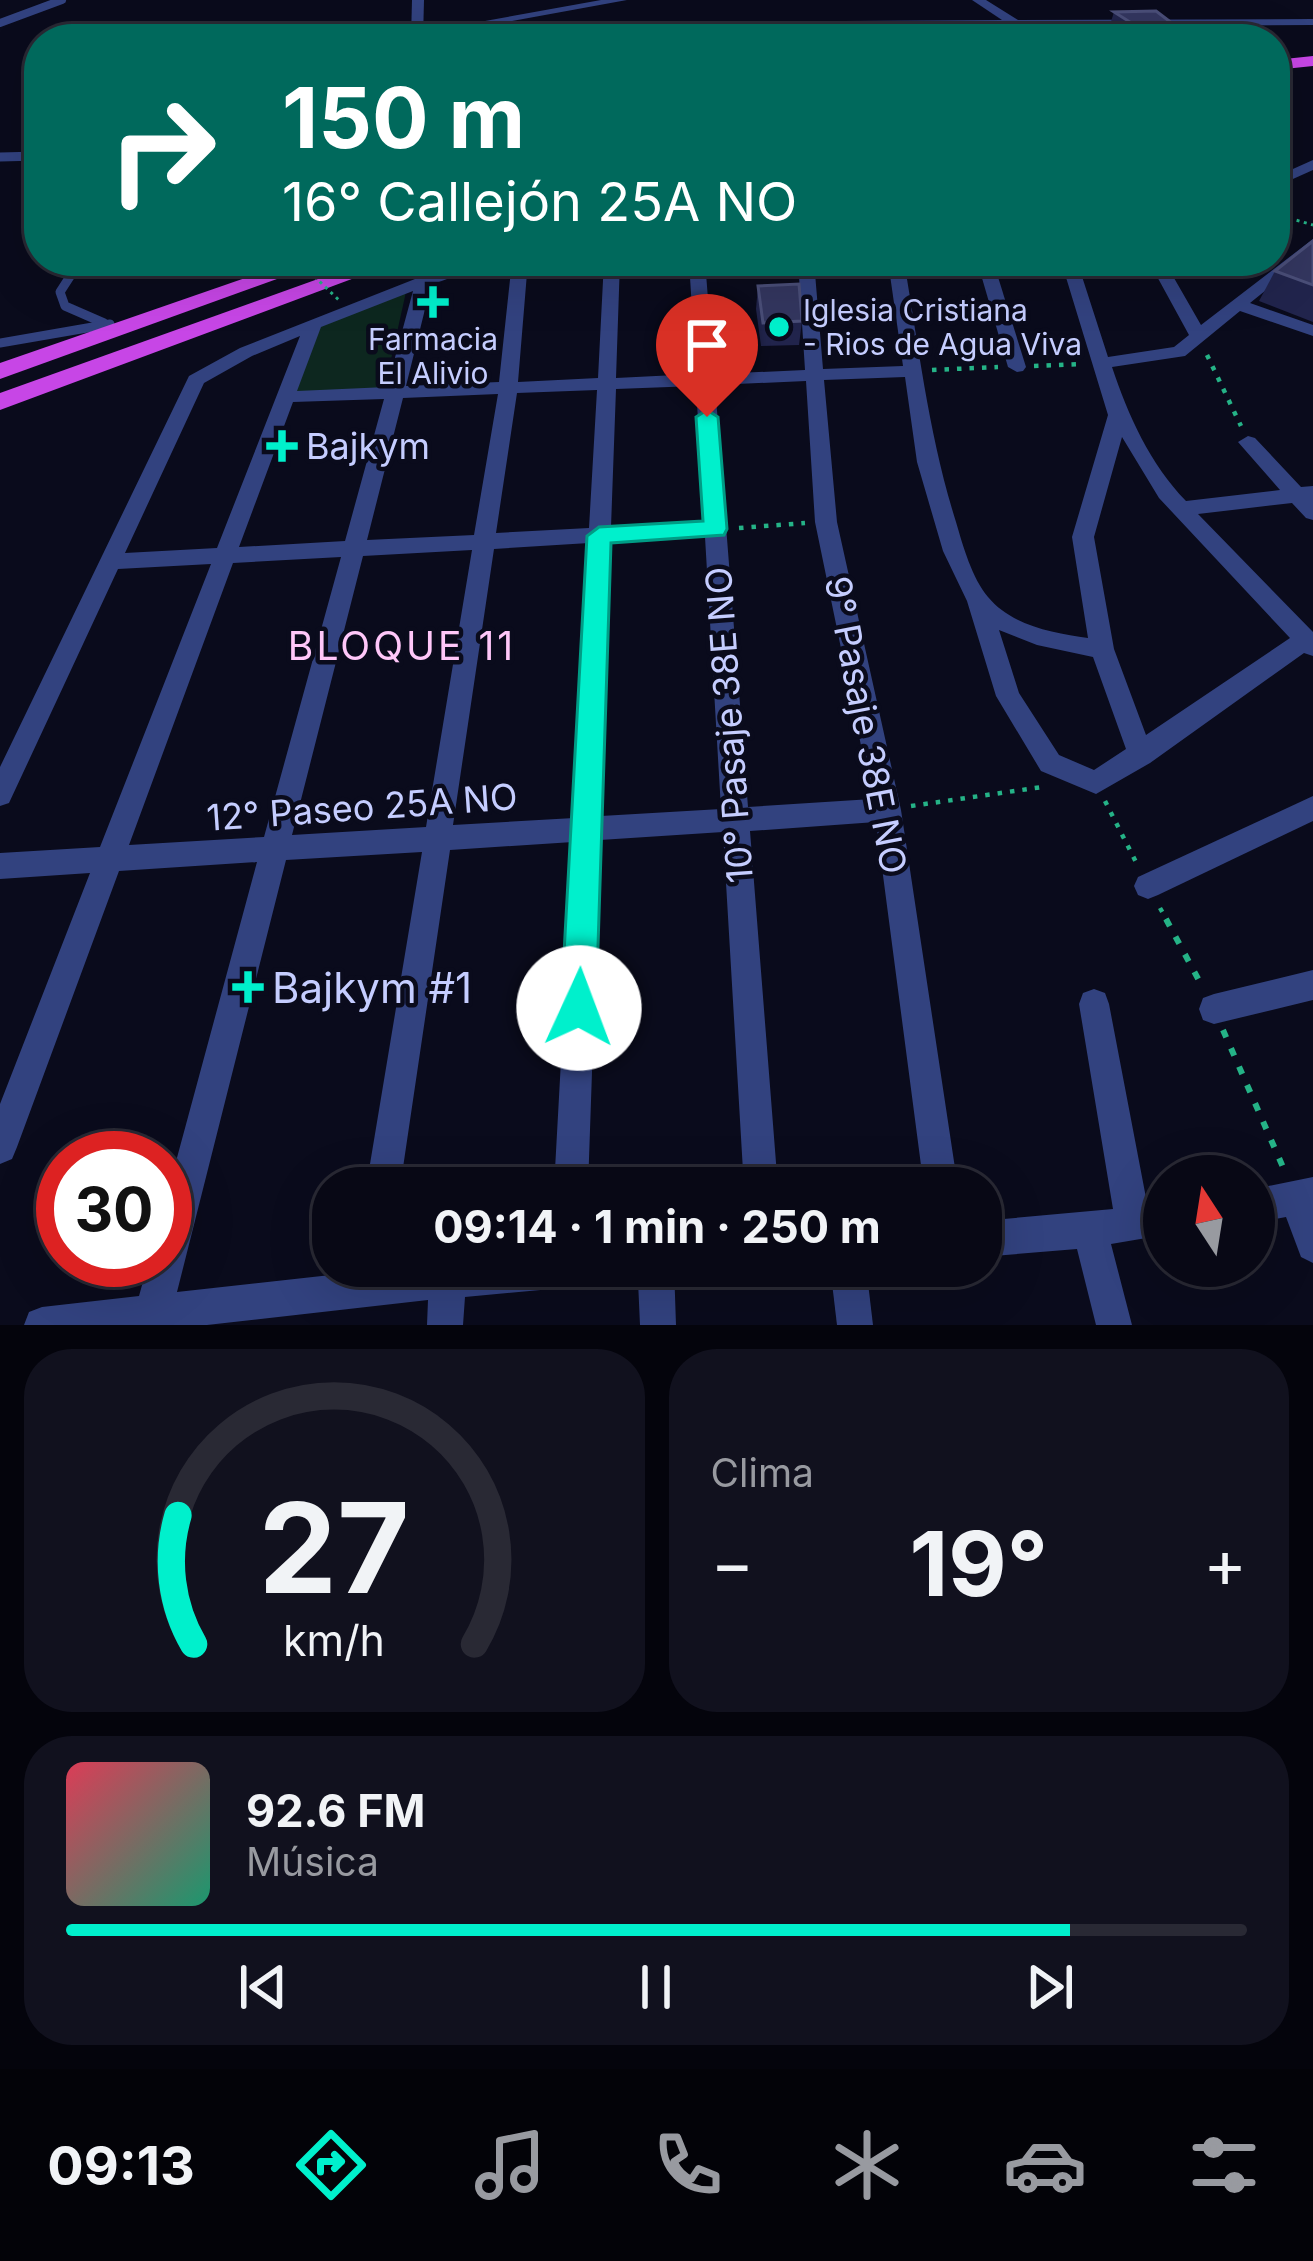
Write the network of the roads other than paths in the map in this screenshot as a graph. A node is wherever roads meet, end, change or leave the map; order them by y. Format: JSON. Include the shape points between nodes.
{"nodes":[{"id":1,"x":62,"y":0,"type":"edge"},
{"id":2,"x":620,"y":0,"type":"edge"},
{"id":3,"x":978,"y":0,"type":"edge"},
{"id":4,"x":582,"y":3,"type":"edge"},
{"id":5,"x":1280,"y":8,"type":"dead end"},
{"id":6,"x":688,"y":12,"type":"dead end"},
{"id":7,"x":1011,"y":20,"type":"junction"},
{"id":8,"x":835,"y":21,"type":"junction"},
{"id":9,"x":897,"y":21,"type":"junction"},
{"id":10,"x":1294,"y":21,"type":"junction"},
{"id":11,"x":767,"y":22,"type":"joint"},
{"id":12,"x":1313,"y":22,"type":"edge"},
{"id":13,"x":0,"y":23,"type":"edge"},
{"id":14,"x":511,"y":24,"type":"edge"},
{"id":15,"x":610,"y":24,"type":"edge"},
{"id":16,"x":697,"y":24,"type":"edge"},
{"id":17,"x":721,"y":24,"type":"edge"},
{"id":18,"x":838,"y":24,"type":"edge"},
{"id":19,"x":900,"y":24,"type":"edge"},
{"id":20,"x":1017,"y":24,"type":"edge"},
{"id":21,"x":70,"y":276,"type":"edge"},
{"id":22,"x":271,"y":276,"type":"edge"},
{"id":23,"x":348,"y":276,"type":"edge"},
{"id":24,"x":410,"y":276,"type":"edge"},
{"id":25,"x":419,"y":276,"type":"edge"},
{"id":26,"x":519,"y":276,"type":"edge"},
{"id":27,"x":611,"y":276,"type":"edge"},
{"id":28,"x":698,"y":276,"type":"edge"},
{"id":29,"x":807,"y":276,"type":"edge"},
{"id":30,"x":898,"y":276,"type":"edge"},
{"id":31,"x":990,"y":276,"type":"edge"},
{"id":32,"x":1074,"y":276,"type":"edge"},
{"id":33,"x":1165,"y":276,"type":"edge"},
{"id":34,"x":1274,"y":276,"type":"edge"},
{"id":35,"x":1238,"y":305,"type":"junction"},
{"id":36,"x":312,"y":327,"type":"junction"},
{"id":37,"x":109,"y":330,"type":"junction"},
{"id":38,"x":1313,"y":331,"type":"edge"},
{"id":39,"x":1198,"y":337,"type":"junction"},
{"id":40,"x":0,"y":343,"type":"edge"},
{"id":41,"x":0,"y":357,"type":"edge"},
{"id":42,"x":1102,"y":363,"type":"junction"},
{"id":43,"x":1017,"y":367,"type":"dead end"},
{"id":44,"x":0,"y":371,"type":"edge"},
{"id":45,"x":914,"y":371,"type":"junction"},
{"id":46,"x":815,"y":375,"type":"junction"},
{"id":47,"x":705,"y":380,"type":"junction"},
{"id":48,"x":606,"y":384,"type":"junction"},
{"id":49,"x":508,"y":388,"type":"junction"},
{"id":50,"x":395,"y":393,"type":"junction"},
{"id":51,"x":285,"y":397,"type":"junction"},
{"id":52,"x":0,"y":402,"type":"edge"},
{"id":53,"x":1118,"y":415,"type":"junction"},
{"id":54,"x":1248,"y":442,"type":"road end"},
{"id":55,"x":1304,"y":494,"type":"edge"},
{"id":56,"x":1181,"y":509,"type":"junction"},
{"id":57,"x":1313,"y":513,"type":"edge"},
{"id":58,"x":715,"y":529,"type":"junction"},
{"id":59,"x":599,"y":536,"type":"junction"},
{"id":60,"x":484,"y":542,"type":"junction"},
{"id":61,"x":354,"y":549,"type":"junction"},
{"id":62,"x":225,"y":556,"type":"junction"},
{"id":63,"x":110,"y":562,"type":"junction"},
{"id":64,"x":978,"y":602,"type":"junction"},
{"id":65,"x":1309,"y":643,"type":"edge"},
{"id":66,"x":1102,"y":649,"type":"junction"},
{"id":67,"x":1141,"y":755,"type":"junction"},
{"id":68,"x":0,"y":795,"type":"edge"},
{"id":69,"x":1313,"y":808,"type":"edge"},
{"id":70,"x":888,"y":810,"type":"junction"},
{"id":71,"x":736,"y":819,"type":"junction"},
{"id":72,"x":586,"y":829,"type":"junction"},
{"id":73,"x":438,"y":838,"type":"junction"},
{"id":74,"x":275,"y":848,"type":"junction"},
{"id":75,"x":110,"y":859,"type":"junction"},
{"id":76,"x":0,"y":866,"type":"edge"},
{"id":77,"x":1148,"y":886,"type":"dead end"},
{"id":78,"x":1313,"y":985,"type":"edge"},
{"id":79,"x":1094,"y":1004,"type":"dead end"},
{"id":80,"x":1214,"y":1009,"type":"dead end"},
{"id":81,"x":0,"y":1147,"type":"edge"},
{"id":82,"x":386,"y":1167,"type":"edge"},
{"id":83,"x":572,"y":1167,"type":"edge"},
{"id":84,"x":760,"y":1167,"type":"edge"},
{"id":85,"x":938,"y":1167,"type":"edge"},
{"id":86,"x":1143,"y":1196,"type":"edge"},
{"id":87,"x":1306,"y":1198,"type":"edge"},
{"id":88,"x":1275,"y":1203,"type":"edge"},
{"id":89,"x":1143,"y":1221,"type":"edge"},
{"id":90,"x":1090,"y":1230,"type":"junction"},
{"id":91,"x":1002,"y":1237,"type":"edge"},
{"id":92,"x":1313,"y":1245,"type":"edge"},
{"id":93,"x":340,"y":1287,"type":"edge"},
{"id":94,"x":448,"y":1287,"type":"edge"},
{"id":95,"x":657,"y":1287,"type":"edge"},
{"id":96,"x":850,"y":1287,"type":"edge"},
{"id":97,"x":153,"y":1313,"type":"junction"},
{"id":98,"x":256,"y":1313,"type":"edge"},
{"id":99,"x":42,"y":1325,"type":"edge"},
{"id":100,"x":445,"y":1325,"type":"edge"},
{"id":101,"x":658,"y":1325,"type":"edge"},
{"id":102,"x":855,"y":1325,"type":"edge"},
{"id":103,"x":1114,"y":1325,"type":"edge"}],
"edges":[{"from":1,"to":13,"type":"lane"},
{"from":2,"to":4,"type":"street"},
{"from":3,"to":7,"type":"street"},
{"from":4,"to":14,"type":"street"},
{"from":4,"to":15,"type":"street"},
{"from":5,"to":10,"type":"street"},
{"from":6,"to":16,"type":"street"},
{"from":7,"to":9,"type":"street"},
{"from":7,"to":10,"type":"street"},
{"from":7,"to":20,"type":"street"},
{"from":8,"to":9,"type":"street"},
{"from":8,"to":11,"type":"street"},
{"from":8,"to":18,"type":"street"},
{"from":9,"to":19,"type":"street"},
{"from":10,"to":12,"type":"street"},
{"from":11,"to":17,"type":"street"},
{"from":21,"to":37,"type":"lane","via":[[60,292],[64,306]]},
{"from":22,"to":37,"type":"highway"},
{"from":23,"to":52,"type":"highway"},
{"from":24,"to":36,"type":"street"},
{"from":25,"to":50,"type":"street"},
{"from":26,"to":49,"type":"street"},
{"from":27,"to":48,"type":"street"},
{"from":28,"to":47,"type":"street","name":"10° Pasaje 38E NO"},
{"from":29,"to":46,"type":"street","name":"9° Pasaje 38E NO"},
{"from":30,"to":45,"type":"street"},
{"from":31,"to":43,"type":"street"},
{"from":32,"to":42,"type":"street"},
{"from":33,"to":39,"type":"street"},
{"from":34,"to":35,"type":"street"},
{"from":35,"to":38,"type":"street"},
{"from":35,"to":39,"type":"street"},
{"from":36,"to":51,"type":"street"},
{"from":36,"to":63,"type":"street","via":[[196,380]]},
{"from":37,"to":40,"type":"lane"},
{"from":37,"to":41,"type":"highway"},
{"from":37,"to":44,"type":"highway"},
{"from":39,"to":42,"type":"street","via":[[1179,352]]},
{"from":42,"to":53,"type":"street"},
{"from":45,"to":46,"type":"street"},
{"from":45,"to":64,"type":"street","via":[[927,462]]},
{"from":46,"to":47,"type":"street"},
{"from":46,"to":70,"type":"street","name":"9° Pasaje 38E NO","via":[[826,522]]},
{"from":47,"to":48,"type":"street"},
{"from":47,"to":58,"type":"street","name":"10° Pasaje 38E NO"},
{"from":48,"to":49,"type":"street"},
{"from":48,"to":59,"type":"street"},
{"from":49,"to":50,"type":"street"},
{"from":49,"to":60,"type":"street"},
{"from":50,"to":51,"type":"street"},
{"from":50,"to":61,"type":"street"},
{"from":51,"to":62,"type":"street"},
{"from":53,"to":56,"type":"street"},
{"from":53,"to":66,"type":"street","via":[[1083,537]]},
{"from":54,"to":55,"type":"street"},
{"from":55,"to":56,"type":"street"},
{"from":55,"to":57,"type":"street"},
{"from":56,"to":65,"type":"street"},
{"from":58,"to":59,"type":"street"},
{"from":58,"to":71,"type":"street","name":"10° Pasaje 38E NO"},
{"from":59,"to":60,"type":"street"},
{"from":59,"to":72,"type":"street"},
{"from":60,"to":61,"type":"street"},
{"from":60,"to":73,"type":"street"},
{"from":61,"to":62,"type":"street"},
{"from":61,"to":74,"type":"street"},
{"from":62,"to":63,"type":"street"},
{"from":62,"to":75,"type":"street"},
{"from":63,"to":68,"type":"street"},
{"from":64,"to":66,"type":"street","via":[[1005,627],[1039,640]]},
{"from":64,"to":67,"type":"street","via":[[1008,696],[1050,763],[1096,783]]},
{"from":65,"to":67,"type":"street"},
{"from":66,"to":67,"type":"street"},
{"from":69,"to":77,"type":"street"},
{"from":70,"to":71,"type":"street","name":"12° Paseo 25A NO"},
{"from":70,"to":85,"type":"street","name":"9° Pasaje 38E NO"},
{"from":71,"to":72,"type":"street","name":"12° Paseo 25A NO"},
{"from":71,"to":84,"type":"street","name":"10° Pasaje 38E NO"},
{"from":72,"to":73,"type":"street","name":"12° Paseo 25A NO"},
{"from":72,"to":83,"type":"street"},
{"from":73,"to":74,"type":"street","name":"12° Paseo 25A NO"},
{"from":73,"to":82,"type":"street"},
{"from":74,"to":75,"type":"street","name":"12° Paseo 25A NO"},
{"from":74,"to":97,"type":"street"},
{"from":75,"to":76,"type":"street","name":"12° Paseo 25A NO"},
{"from":75,"to":81,"type":"street"},
{"from":78,"to":80,"type":"street"},
{"from":79,"to":86,"type":"street"},
{"from":87,"to":88,"type":"street"},
{"from":87,"to":92,"type":"street"},
{"from":89,"to":90,"type":"street"},
{"from":90,"to":91,"type":"street"},
{"from":90,"to":103,"type":"street"},
{"from":93,"to":98,"type":"street"},
{"from":94,"to":100,"type":"street"},
{"from":95,"to":101,"type":"street"},
{"from":96,"to":102,"type":"street"},
{"from":97,"to":98,"type":"street"},
{"from":97,"to":99,"type":"street"}]}
